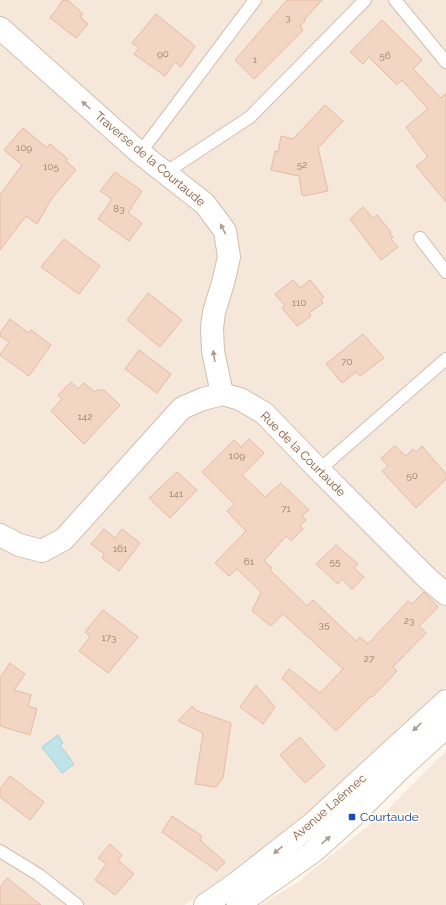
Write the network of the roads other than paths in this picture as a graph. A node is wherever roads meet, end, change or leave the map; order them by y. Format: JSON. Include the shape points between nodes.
{"nodes":[{"id":1,"x":254,"y":0,"type":"edge"},
{"id":2,"x":365,"y":0,"type":"edge"},
{"id":3,"x":394,"y":0,"type":"edge"},
{"id":4,"x":0,"y":28,"type":"edge"},
{"id":5,"x":446,"y":62,"type":"edge"},
{"id":6,"x":140,"y":153,"type":"junction"},
{"id":7,"x":165,"y":173,"type":"junction"},
{"id":8,"x":420,"y":238,"type":"dead end"},
{"id":9,"x":446,"y":272,"type":"edge"},
{"id":10,"x":446,"y":359,"type":"edge"},
{"id":11,"x":222,"y":394,"type":"junction"},
{"id":12,"x":319,"y":470,"type":"junction"},
{"id":13,"x":0,"y":535,"type":"edge"},
{"id":14,"x":446,"y":594,"type":"edge"},
{"id":15,"x":446,"y":701,"type":"edge"},
{"id":16,"x":446,"y":727,"type":"edge"},
{"id":17,"x":0,"y":851,"type":"edge"},
{"id":18,"x":77,"y":905,"type":"edge"},
{"id":19,"x":205,"y":905,"type":"edge"},
{"id":20,"x":238,"y":905,"type":"edge"}],
"edges":[{"from":1,"to":6,"type":"lane"},
{"from":2,"to":7,"type":"lane","via":[[250,117]]},
{"from":3,"to":5,"type":"lane"},
{"from":6,"to":4,"type":"street","name":"Traverse de la Courtaude","one_way":true},
{"from":6,"to":7,"type":"street","name":"Traverse de la Courtaude"},
{"from":11,"to":7,"type":"street","name":"Traverse de la Courtaude","one_way":true,"via":[[213,351],[212,328],[229,257],[225,231],[206,204]]},
{"from":8,"to":9,"type":"lane"},
{"from":10,"to":12,"type":"lane"},
{"from":11,"to":12,"type":"street","name":"Rue de la Courtaude","via":[[240,399],[264,413]]},
{"from":11,"to":13,"type":"street","via":[[182,408],[64,539],[42,551],[19,545]]},
{"from":12,"to":14,"type":"street","name":"Rue de la Courtaude"},
{"from":15,"to":19,"type":"street","name":"Avenue Laënnec","one_way":true,"via":[[312,824]]},
{"from":20,"to":16,"type":"street","name":"Avenue Laënnec","one_way":true,"via":[[320,846]]},
{"from":17,"to":18,"type":"lane","via":[[40,875]]}]}
